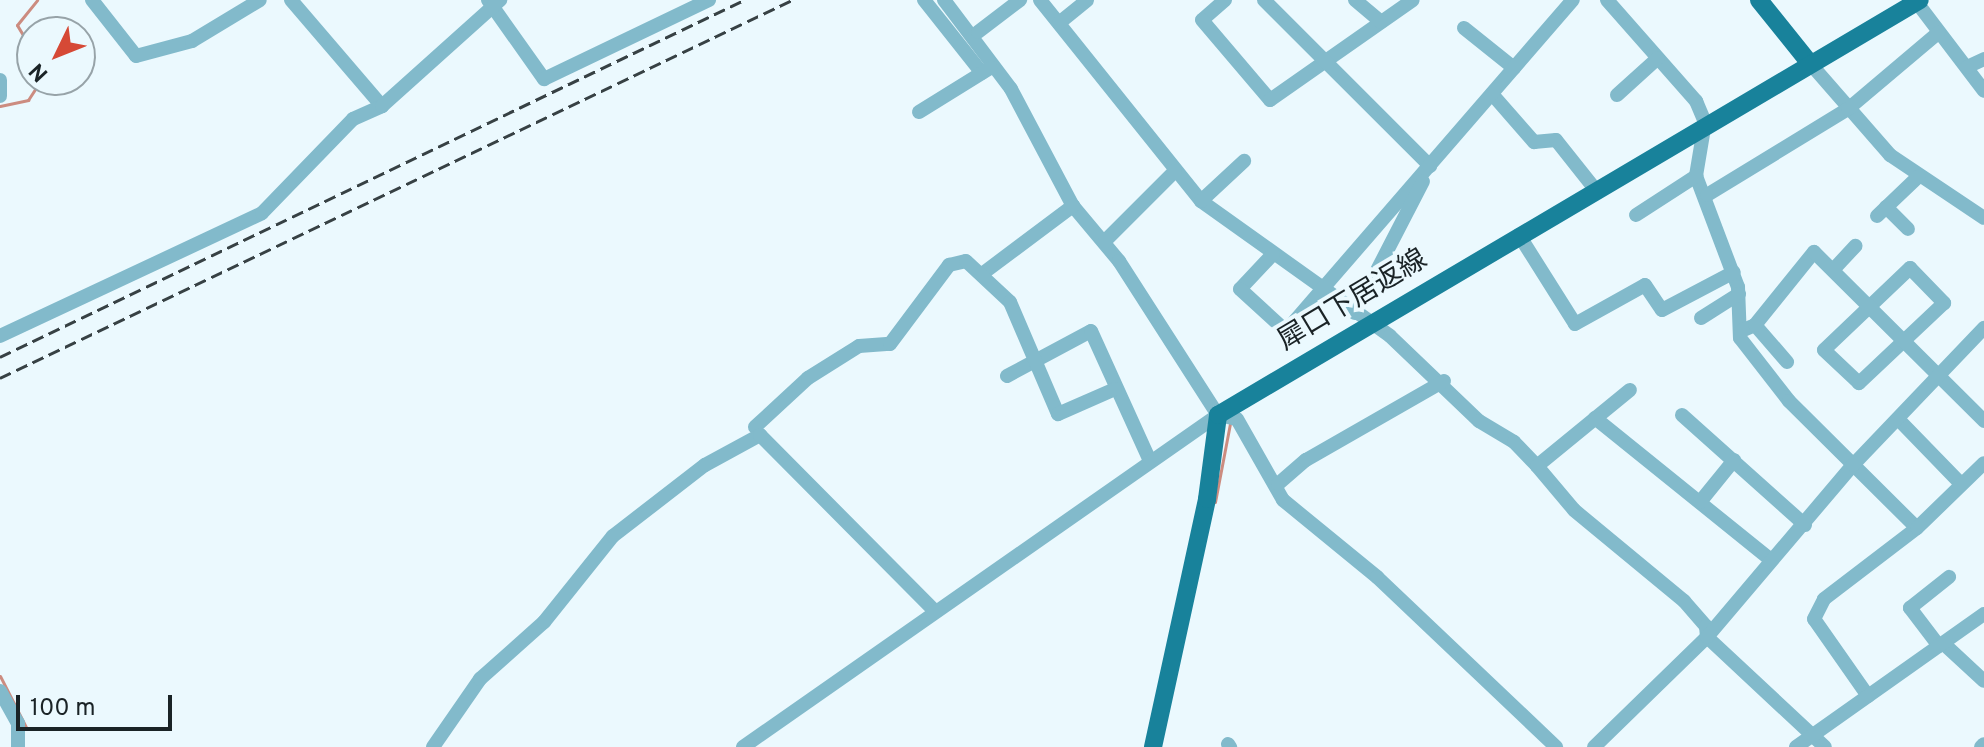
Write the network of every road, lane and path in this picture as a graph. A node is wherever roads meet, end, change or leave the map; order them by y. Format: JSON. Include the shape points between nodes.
{"nodes":[{"id":1,"x":92,"y":0,"type":"edge"},
{"id":2,"x":260,"y":0,"type":"edge"},
{"id":3,"x":291,"y":0,"type":"edge"},
{"id":4,"x":709,"y":0,"type":"edge"},
{"id":5,"x":924,"y":0,"type":"edge"},
{"id":6,"x":944,"y":0,"type":"edge"},
{"id":7,"x":952,"y":0,"type":"edge"},
{"id":8,"x":1020,"y":0,"type":"edge"},
{"id":9,"x":1040,"y":0,"type":"edge"},
{"id":10,"x":1087,"y":0,"type":"edge"},
{"id":11,"x":1225,"y":0,"type":"edge"},
{"id":12,"x":1264,"y":0,"type":"edge"},
{"id":13,"x":1355,"y":0,"type":"edge"},
{"id":14,"x":1413,"y":0,"type":"edge"},
{"id":15,"x":1573,"y":0,"type":"edge"},
{"id":16,"x":1607,"y":0,"type":"edge"},
{"id":17,"x":493,"y":1,"type":"edge"},
{"id":18,"x":1917,"y":1,"type":"edge"},
{"id":19,"x":1765,"y":2,"type":"edge"},
{"id":20,"x":1381,"y":22,"type":"junction"},
{"id":21,"x":1059,"y":23,"type":"junction"},
{"id":22,"x":1464,"y":28,"type":"dead end"},
{"id":23,"x":978,"y":32,"type":"junction"},
{"id":24,"x":1938,"y":33,"type":"junction"},
{"id":25,"x":1658,"y":58,"type":"junction"},
{"id":26,"x":1984,"y":59,"type":"edge"},
{"id":27,"x":1328,"y":61,"type":"junction"},
{"id":28,"x":1808,"y":61,"type":"junction"},
{"id":29,"x":1967,"y":67,"type":"junction"},
{"id":30,"x":1514,"y":68,"type":"junction"},
{"id":31,"x":988,"y":70,"type":"junction"},
{"id":32,"x":0,"y":80,"type":"edge"},
{"id":33,"x":1984,"y":91,"type":"edge"},
{"id":34,"x":1492,"y":94,"type":"junction"},
{"id":35,"x":1617,"y":95,"type":"dead end"},
{"id":36,"x":0,"y":96,"type":"edge"},
{"id":37,"x":382,"y":106,"type":"junction"},
{"id":38,"x":1848,"y":109,"type":"junction"},
{"id":39,"x":919,"y":112,"type":"dead end"},
{"id":40,"x":1705,"y":122,"type":"junction"},
{"id":41,"x":1244,"y":161,"type":"dead end"},
{"id":42,"x":1430,"y":166,"type":"junction"},
{"id":43,"x":1175,"y":171,"type":"junction"},
{"id":44,"x":1696,"y":176,"type":"junction"},
{"id":45,"x":1918,"y":177,"type":"junction"},
{"id":46,"x":1595,"y":189,"type":"junction"},
{"id":47,"x":1707,"y":195,"type":"junction"},
{"id":48,"x":1201,"y":201,"type":"junction"},
{"id":49,"x":1073,"y":206,"type":"junction"},
{"id":50,"x":1636,"y":215,"type":"dead end"},
{"id":51,"x":1984,"y":218,"type":"edge"},
{"id":52,"x":1908,"y":229,"type":"dead end"},
{"id":53,"x":1519,"y":235,"type":"junction"},
{"id":54,"x":1105,"y":241,"type":"junction"},
{"id":55,"x":1855,"y":246,"type":"dead end"},
{"id":56,"x":1273,"y":254,"type":"junction"},
{"id":57,"x":1833,"y":270,"type":"junction"},
{"id":58,"x":1734,"y":272,"type":"junction"},
{"id":59,"x":982,"y":274,"type":"junction"},
{"id":60,"x":1322,"y":291,"type":"junction"},
{"id":61,"x":1739,"y":294,"type":"junction"},
{"id":62,"x":1866,"y":306,"type":"junction"},
{"id":63,"x":1363,"y":318,"type":"junction"},
{"id":64,"x":1701,"y":318,"type":"dead end"},
{"id":65,"x":1748,"y":328,"type":"junction"},
{"id":66,"x":1984,"y":328,"type":"edge"},
{"id":67,"x":0,"y":336,"type":"edge"},
{"id":68,"x":1903,"y":345,"type":"junction"},
{"id":69,"x":1036,"y":362,"type":"junction"},
{"id":70,"x":1787,"y":362,"type":"dead end"},
{"id":71,"x":1007,"y":376,"type":"dead end"},
{"id":72,"x":1939,"y":378,"type":"junction"},
{"id":73,"x":1444,"y":381,"type":"junction"},
{"id":74,"x":1115,"y":389,"type":"junction"},
{"id":75,"x":1630,"y":390,"type":"dead end"},
{"id":76,"x":1218,"y":415,"type":"junction"},
{"id":77,"x":1682,"y":415,"type":"dead end"},
{"id":78,"x":1595,"y":418,"type":"junction"},
{"id":79,"x":1899,"y":420,"type":"junction"},
{"id":80,"x":1984,"y":421,"type":"edge"},
{"id":81,"x":755,"y":427,"type":"dead end"},
{"id":82,"x":1734,"y":460,"type":"junction"},
{"id":83,"x":1150,"y":461,"type":"junction"},
{"id":84,"x":1984,"y":463,"type":"edge"},
{"id":85,"x":1853,"y":465,"type":"junction"},
{"id":86,"x":1537,"y":466,"type":"junction"},
{"id":87,"x":1960,"y":483,"type":"junction"},
{"id":88,"x":1278,"y":484,"type":"junction"},
{"id":89,"x":1700,"y":502,"type":"junction"},
{"id":90,"x":1805,"y":525,"type":"junction"},
{"id":91,"x":1917,"y":528,"type":"junction"},
{"id":92,"x":1770,"y":559,"type":"junction"},
{"id":93,"x":1949,"y":577,"type":"dead end"},
{"id":94,"x":935,"y":611,"type":"junction"},
{"id":95,"x":1984,"y":614,"type":"edge"},
{"id":96,"x":1707,"y":637,"type":"junction"},
{"id":97,"x":1942,"y":645,"type":"junction"},
{"id":98,"x":1984,"y":681,"type":"edge"},
{"id":99,"x":0,"y":691,"type":"edge"},
{"id":100,"x":1868,"y":696,"type":"junction"},
{"id":101,"x":1813,"y":735,"type":"junction"},
{"id":102,"x":1597,"y":746,"type":"edge"},
{"id":103,"x":18,"y":747,"type":"edge"},
{"id":104,"x":433,"y":747,"type":"edge"},
{"id":105,"x":743,"y":747,"type":"edge"},
{"id":106,"x":1153,"y":747,"type":"edge"},
{"id":107,"x":1556,"y":747,"type":"edge"},
{"id":108,"x":1796,"y":747,"type":"edge"},
{"id":109,"x":1825,"y":747,"type":"edge"}],
"edges":[{"from":1,"to":2,"type":"street","via":[[136,56],[192,41]]},
{"from":3,"to":37,"type":"street"},
{"from":4,"to":17,"type":"street","via":[[544,79]]},
{"from":5,"to":31,"type":"street"},
{"from":6,"to":31,"type":"street"},
{"from":7,"to":23,"type":"street"},
{"from":8,"to":23,"type":"street"},
{"from":9,"to":21,"type":"street"},
{"from":10,"to":21,"type":"street"},
{"from":11,"to":27,"type":"street","via":[[1202,20],[1270,100]]},
{"from":12,"to":27,"type":"street"},
{"from":13,"to":20,"type":"street"},
{"from":14,"to":20,"type":"street"},
{"from":15,"to":30,"type":"street"},
{"from":16,"to":25,"type":"street"},
{"from":17,"to":37,"type":"street"},
{"from":18,"to":24,"type":"street"},
{"from":18,"to":28,"type":"main road","name":"犀口下居返線"},
{"from":19,"to":28,"type":"main road"},
{"from":20,"to":27,"type":"street"},
{"from":21,"to":43,"type":"street"},
{"from":22,"to":30,"type":"street"},
{"from":23,"to":31,"type":"street","via":[[996,59]]},
{"from":24,"to":29,"type":"street"},
{"from":24,"to":38,"type":"street"},
{"from":25,"to":35,"type":"street"},
{"from":25,"to":40,"type":"street","via":[[1696,101]]},
{"from":26,"to":29,"type":"street"},
{"from":27,"to":42,"type":"street"},
{"from":28,"to":38,"type":"street"},
{"from":28,"to":40,"type":"main road","name":"犀口下居返線"},
{"from":29,"to":33,"type":"street"},
{"from":30,"to":34,"type":"street"},
{"from":31,"to":39,"type":"street"},
{"from":31,"to":49,"type":"street"},
{"from":32,"to":36,"type":"street"},
{"from":34,"to":42,"type":"street"},
{"from":34,"to":46,"type":"street","via":[[1534,142],[1556,140]]},
{"from":37,"to":67,"type":"street","via":[[353,119],[262,213]]},
{"from":38,"to":45,"type":"street"},
{"from":38,"to":47,"type":"street"},
{"from":40,"to":44,"type":"street"},
{"from":40,"to":46,"type":"main road","name":"犀口下居返線"},
{"from":41,"to":48,"type":"street"},
{"from":42,"to":60,"type":"street"},
{"from":42,"to":63,"type":"street"},
{"from":43,"to":48,"type":"street"},
{"from":43,"to":54,"type":"street"},
{"from":44,"to":47,"type":"street"},
{"from":44,"to":50,"type":"street","via":[[1651,212]]},
{"from":45,"to":51,"type":"street"},
{"from":45,"to":52,"type":"street","via":[[1882,212]]},
{"from":46,"to":53,"type":"main road","name":"犀口下居返線"},
{"from":47,"to":58,"type":"street"},
{"from":48,"to":56,"type":"street"},
{"from":49,"to":54,"type":"street"},
{"from":49,"to":59,"type":"street"},
{"from":53,"to":58,"type":"street","via":[[1575,324],[1645,285],[1662,310]]},
{"from":53,"to":63,"type":"main road","name":"犀口下居返線"},
{"from":54,"to":76,"type":"street"},
{"from":55,"to":57,"type":"street"},
{"from":56,"to":60,"type":"street"},
{"from":56,"to":60,"type":"street","via":[[1240,289],[1286,331]]},
{"from":57,"to":62,"type":"street"},
{"from":57,"to":65,"type":"street","via":[[1814,252]]},
{"from":58,"to":61,"type":"street"},
{"from":59,"to":69,"type":"street","via":[[1010,302]]},
{"from":59,"to":81,"type":"street","via":[[966,261],[949,265],[890,344],[859,346],[808,378]]},
{"from":60,"to":63,"type":"street"},
{"from":61,"to":64,"type":"street"},
{"from":61,"to":65,"type":"street"},
{"from":62,"to":68,"type":"street"},
{"from":62,"to":68,"type":"street","via":[[1910,268],[1944,303]]},
{"from":62,"to":68,"type":"street","via":[[1824,350],[1859,383]]},
{"from":63,"to":73,"type":"street"},
{"from":63,"to":76,"type":"main road","name":"犀口下居返線"},
{"from":65,"to":70,"type":"street"},
{"from":65,"to":85,"type":"street","via":[[1789,401]]},
{"from":66,"to":72,"type":"street"},
{"from":68,"to":72,"type":"street"},
{"from":69,"to":71,"type":"street"},
{"from":69,"to":74,"type":"street","via":[[1058,414]]},
{"from":69,"to":74,"type":"street","via":[[1091,331]]},
{"from":72,"to":79,"type":"street"},
{"from":72,"to":80,"type":"street"},
{"from":73,"to":86,"type":"street","via":[[1479,421],[1514,442]]},
{"from":73,"to":88,"type":"street","via":[[1306,460]]},
{"from":74,"to":83,"type":"street"},
{"from":75,"to":78,"type":"street"},
{"from":76,"to":83,"type":"street"},
{"from":76,"to":88,"type":"street","via":[[1237,419]]},
{"from":76,"to":106,"type":"main road","via":[[1212,473]]},
{"from":77,"to":82,"type":"street"},
{"from":78,"to":86,"type":"street"},
{"from":78,"to":89,"type":"street"},
{"from":79,"to":85,"type":"street"},
{"from":79,"to":87,"type":"street"},
{"from":82,"to":89,"type":"street"},
{"from":82,"to":90,"type":"street"},
{"from":83,"to":94,"type":"street"},
{"from":84,"to":87,"type":"street"},
{"from":85,"to":90,"type":"street"},
{"from":85,"to":91,"type":"street"},
{"from":86,"to":96,"type":"street","via":[[1574,510],[1684,601]]},
{"from":87,"to":91,"type":"street"},
{"from":88,"to":107,"type":"street","via":[[1283,500],[1377,577]]},
{"from":89,"to":92,"type":"street"},
{"from":90,"to":92,"type":"street"},
{"from":91,"to":100,"type":"street","via":[[1824,599],[1814,619]]},
{"from":92,"to":96,"type":"street"},
{"from":93,"to":97,"type":"street","via":[[1910,608]]},
{"from":94,"to":104,"type":"street","via":[[760,435],[705,465],[613,536],[544,622],[480,679]]},
{"from":94,"to":105,"type":"street"},
{"from":95,"to":97,"type":"street"},
{"from":96,"to":101,"type":"street"},
{"from":96,"to":102,"type":"street"},
{"from":97,"to":98,"type":"street"},
{"from":97,"to":100,"type":"street"},
{"from":99,"to":103,"type":"street","via":[[18,723]]},
{"from":100,"to":101,"type":"street"},
{"from":101,"to":108,"type":"street"},
{"from":101,"to":109,"type":"street"}]}
